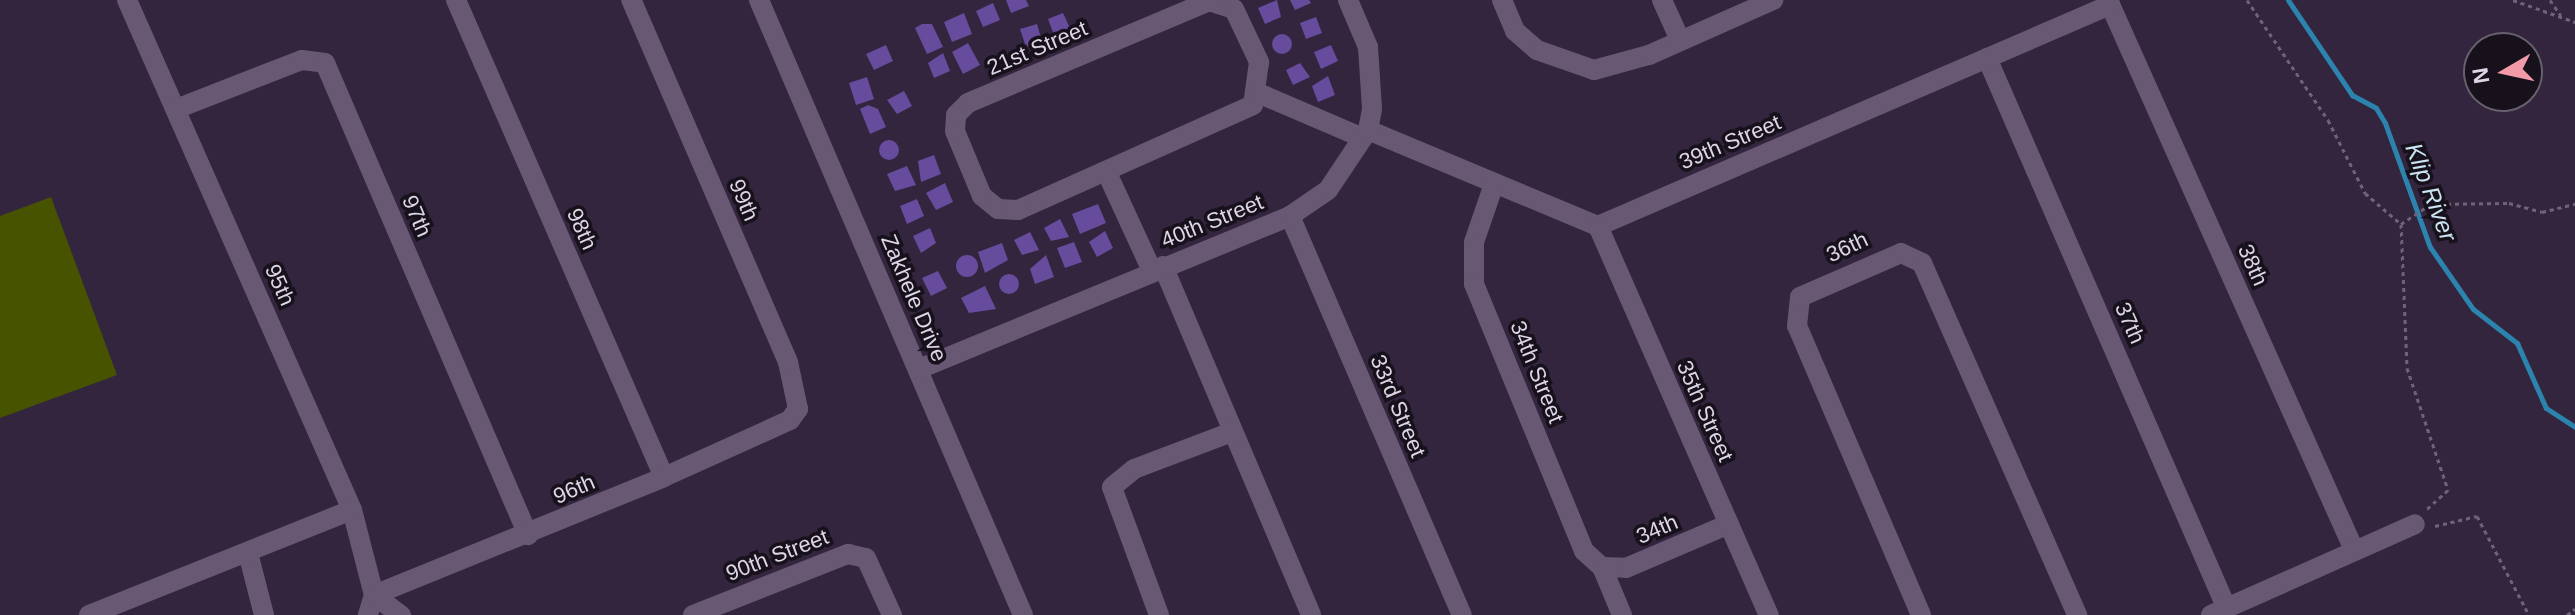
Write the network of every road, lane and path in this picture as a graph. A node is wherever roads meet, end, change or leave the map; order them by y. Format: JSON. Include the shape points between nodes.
{"nodes":[{"id":1,"x":127,"y":0,"type":"edge"},
{"id":2,"x":456,"y":0,"type":"edge"},
{"id":3,"x":631,"y":0,"type":"edge"},
{"id":4,"x":759,"y":0,"type":"edge"},
{"id":5,"x":1348,"y":0,"type":"edge"},
{"id":6,"x":1502,"y":0,"type":"edge"},
{"id":7,"x":1662,"y":0,"type":"edge"},
{"id":8,"x":1773,"y":0,"type":"edge"},
{"id":9,"x":2247,"y":0,"type":"edge"},
{"id":10,"x":2513,"y":0,"type":"edge"},
{"id":11,"x":2550,"y":0,"type":"edge"},
{"id":12,"x":2109,"y":2,"type":"edge"},
{"id":13,"x":2561,"y":16,"type":"junction"},
{"id":14,"x":2575,"y":22,"type":"edge"},
{"id":15,"x":1680,"y":40,"type":"junction"},
{"id":16,"x":1987,"y":58,"type":"junction"},
{"id":17,"x":1258,"y":93,"type":"junction"},
{"id":18,"x":176,"y":109,"type":"junction"},
{"id":19,"x":1365,"y":134,"type":"junction"},
{"id":20,"x":1107,"y":173,"type":"junction"},
{"id":21,"x":1494,"y":184,"type":"junction"},
{"id":22,"x":2575,"y":204,"type":"edge"},
{"id":23,"x":1290,"y":216,"type":"junction"},
{"id":24,"x":2401,"y":224,"type":"junction"},
{"id":25,"x":1598,"y":226,"type":"junction"},
{"id":26,"x":1157,"y":269,"type":"junction"},
{"id":27,"x":919,"y":369,"type":"junction"},
{"id":28,"x":790,"y":420,"type":"joint"},
{"id":29,"x":1232,"y":432,"type":"junction"},
{"id":30,"x":664,"y":477,"type":"junction"},
{"id":31,"x":352,"y":510,"type":"junction"},
{"id":32,"x":1729,"y":524,"type":"junction"},
{"id":33,"x":2415,"y":524,"type":"junction"},
{"id":34,"x":528,"y":535,"type":"junction"},
{"id":35,"x":2354,"y":550,"type":"junction"},
{"id":36,"x":248,"y":553,"type":"junction"},
{"id":37,"x":1602,"y":567,"type":"junction"},
{"id":38,"x":374,"y":595,"type":"junction"},
{"id":39,"x":2575,"y":609,"type":"edge"},
{"id":40,"x":2219,"y":612,"type":"edge"},
{"id":41,"x":89,"y":615,"type":"edge"},
{"id":42,"x":264,"y":615,"type":"edge"},
{"id":43,"x":368,"y":615,"type":"edge"},
{"id":44,"x":401,"y":615,"type":"edge"},
{"id":45,"x":693,"y":615,"type":"edge"},
{"id":46,"x":892,"y":615,"type":"edge"},
{"id":47,"x":1023,"y":615,"type":"edge"},
{"id":48,"x":1159,"y":615,"type":"edge"},
{"id":49,"x":1311,"y":615,"type":"edge"},
{"id":50,"x":1462,"y":615,"type":"edge"},
{"id":51,"x":1622,"y":615,"type":"edge"},
{"id":52,"x":1769,"y":615,"type":"edge"},
{"id":53,"x":1921,"y":615,"type":"edge"},
{"id":54,"x":2077,"y":615,"type":"edge"},
{"id":55,"x":2529,"y":615,"type":"edge"},
{"id":56,"x":2567,"y":615,"type":"edge"}],
"edges":[{"from":1,"to":18,"type":"street","name":"95th"},
{"from":2,"to":30,"type":"street","name":"98th"},
{"from":3,"to":28,"type":"street","name":"99th","via":[[793,375],[798,409]]},
{"from":4,"to":27,"type":"street","name":"Zakhele Drive"},
{"from":5,"to":19,"type":"street","via":[[1372,67]]},
{"from":6,"to":15,"type":"street","via":[[1515,31],[1570,65],[1625,64]]},
{"from":7,"to":15,"type":"street"},
{"from":8,"to":15,"type":"street"},
{"from":9,"to":24,"type":"path","via":[[2328,120],[2365,193]]},
{"from":10,"to":13,"type":"path"},
{"from":11,"to":13,"type":"path"},
{"from":12,"to":16,"type":"street","name":"39th Street"},
{"from":12,"to":35,"type":"street","name":"38th"},
{"from":13,"to":14,"type":"path"},
{"from":16,"to":25,"type":"street","name":"39th Street"},
{"from":16,"to":40,"type":"street","name":"37th"},
{"from":17,"to":19,"type":"street"},
{"from":17,"to":20,"type":"street","name":"21st Street","via":[[1241,114]]},
{"from":17,"to":20,"type":"street","name":"21st Street","via":[[1259,62],[1239,17],[1227,3],[1209,1],[979,98],[956,115],[955,131],[975,180],[998,209],[1018,210]]},
{"from":18,"to":31,"type":"street","name":"95th"},
{"from":18,"to":34,"type":"street","name":"97th","via":[[302,60],[325,63]]},
{"from":19,"to":21,"type":"street"},
{"from":19,"to":23,"type":"street","name":"40th Street","via":[[1328,190]]},
{"from":20,"to":26,"type":"street"},
{"from":21,"to":25,"type":"street"},
{"from":21,"to":37,"type":"street","name":"34th Street","via":[[1474,242],[1474,284],[1584,551]]},
{"from":22,"to":24,"type":"path","via":[[2542,212],[2509,203],[2431,204]]},
{"from":23,"to":26,"type":"street","name":"40th Street"},
{"from":23,"to":50,"type":"street","name":"33rd Street"},
{"from":24,"to":33,"type":"path","via":[[2407,368],[2448,490]]},
{"from":25,"to":32,"type":"street","name":"35th Street"},
{"from":26,"to":27,"type":"street","name":"40th Street"},
{"from":26,"to":29,"type":"street"},
{"from":27,"to":47,"type":"street","name":"Zakhele Drive"},
{"from":28,"to":30,"type":"street","name":"96th"},
{"from":29,"to":48,"type":"street","via":[[1134,469],[1112,487]]},
{"from":29,"to":49,"type":"street"},
{"from":30,"to":34,"type":"street","name":"96th"},
{"from":31,"to":36,"type":"street"},
{"from":31,"to":38,"type":"street","name":"95th"},
{"from":32,"to":37,"type":"street","name":"34th","via":[[1626,568]]},
{"from":32,"to":52,"type":"street","name":"35th Street"},
{"from":33,"to":35,"type":"street"},
{"from":33,"to":55,"type":"path","via":[[2440,527],[2477,516]]},
{"from":34,"to":38,"type":"street","name":"96th"},
{"from":35,"to":40,"type":"street"},
{"from":36,"to":41,"type":"street"},
{"from":36,"to":42,"type":"street"},
{"from":37,"to":51,"type":"street","name":"34th Street"},
{"from":38,"to":43,"type":"street"},
{"from":38,"to":44,"type":"street"},
{"from":39,"to":56,"type":"path"},
{"from":45,"to":46,"type":"street","name":"90th Street","via":[[848,554],[866,558]]},
{"from":53,"to":54,"type":"street","name":"36th","via":[[1797,326],[1800,297],[1901,253],[1922,263]]}]}
